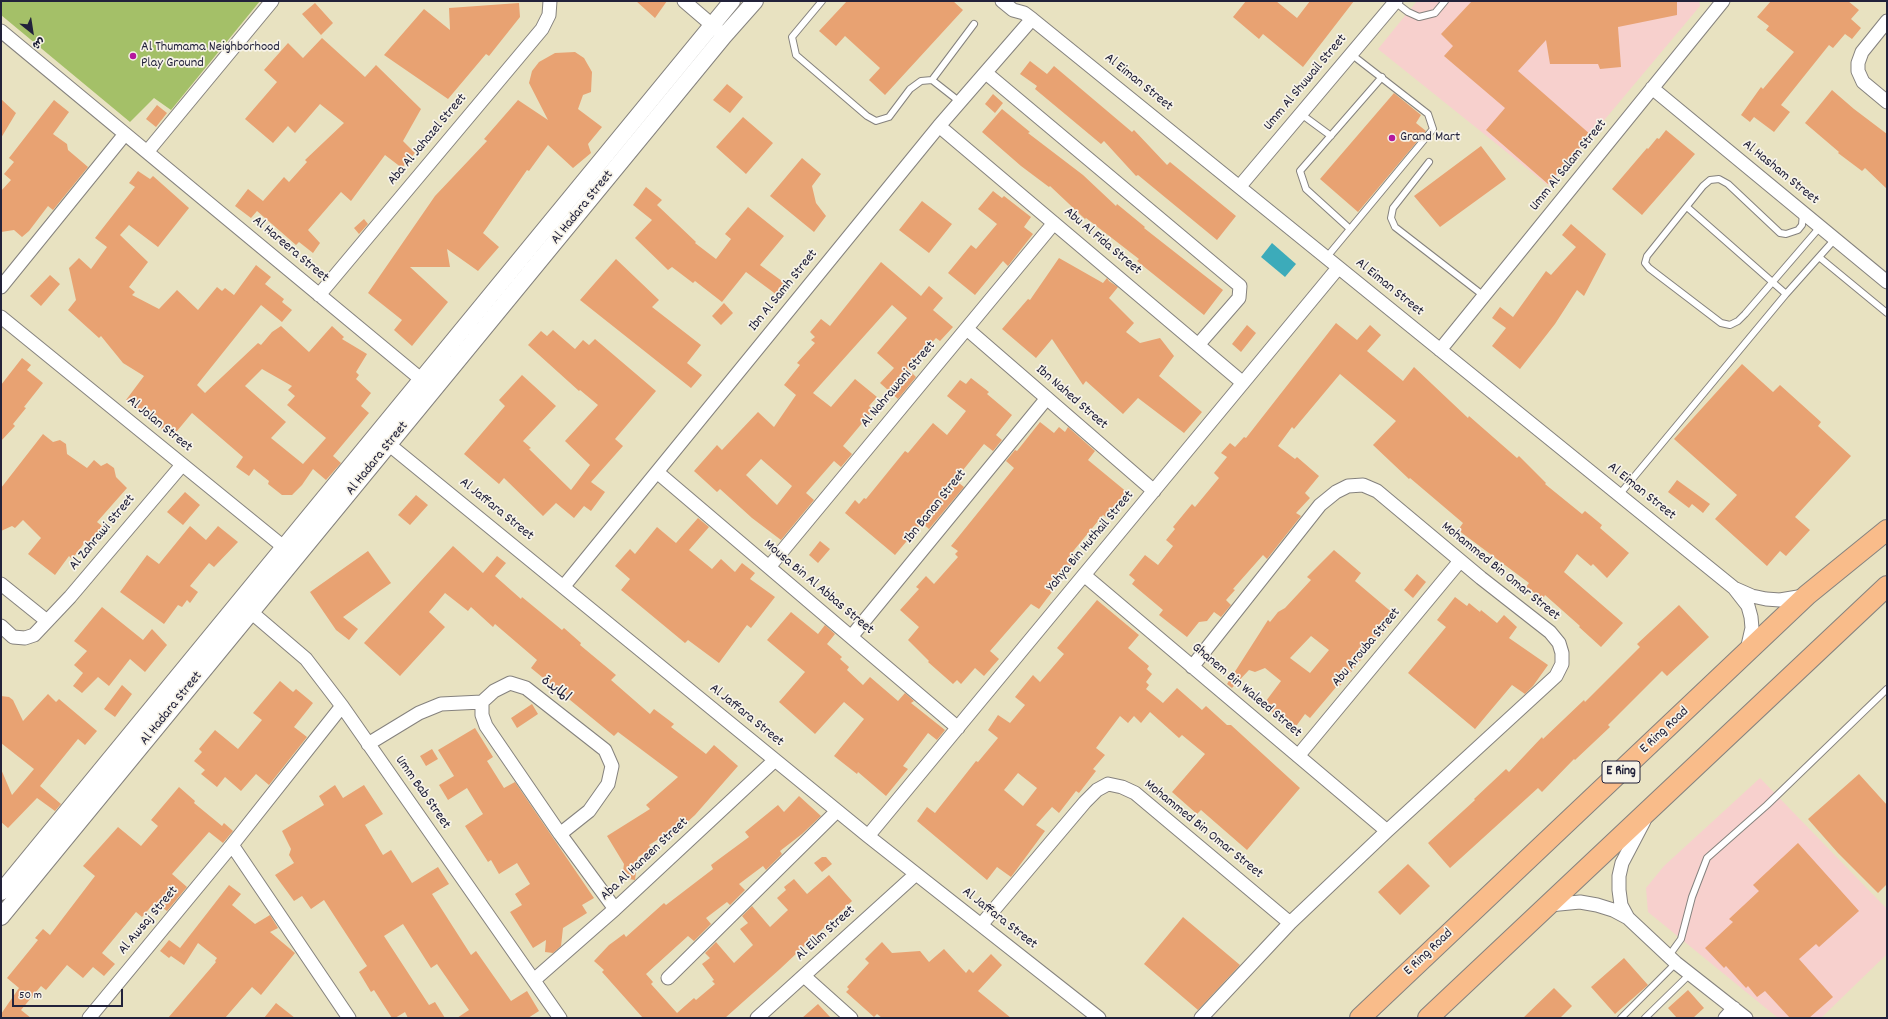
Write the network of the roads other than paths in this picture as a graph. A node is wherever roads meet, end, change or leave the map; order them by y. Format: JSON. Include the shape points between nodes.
{"nodes":[{"id":1,"x":272,"y":1,"type":"edge"},
{"id":2,"x":550,"y":1,"type":"edge"},
{"id":3,"x":684,"y":1,"type":"edge"},
{"id":4,"x":732,"y":1,"type":"edge"},
{"id":5,"x":754,"y":1,"type":"edge"},
{"id":6,"x":822,"y":1,"type":"edge"},
{"id":7,"x":1002,"y":1,"type":"edge"},
{"id":8,"x":1396,"y":1,"type":"edge"},
{"id":9,"x":1445,"y":1,"type":"edge"},
{"id":10,"x":1723,"y":1,"type":"edge"},
{"id":11,"x":1025,"y":11,"type":"edge"},
{"id":12,"x":1887,"y":21,"type":"edge"},
{"id":13,"x":974,"y":24,"type":"dead end"},
{"id":14,"x":718,"y":30,"type":"junction"},
{"id":15,"x":1,"y":31,"type":"edge"},
{"id":16,"x":1351,"y":54,"type":"junction"},
{"id":17,"x":986,"y":73,"type":"junction"},
{"id":18,"x":1382,"y":77,"type":"junction"},
{"id":19,"x":932,"y":80,"type":"junction"},
{"id":20,"x":1652,"y":88,"type":"junction"},
{"id":21,"x":960,"y":102,"type":"junction"},
{"id":22,"x":1887,"y":102,"type":"edge"},
{"id":23,"x":1301,"y":114,"type":"junction"},
{"id":24,"x":939,"y":126,"type":"junction"},
{"id":25,"x":125,"y":134,"type":"junction"},
{"id":26,"x":1331,"y":136,"type":"junction"},
{"id":27,"x":146,"y":152,"type":"junction"},
{"id":28,"x":1429,"y":162,"type":"dead end"},
{"id":29,"x":1240,"y":186,"type":"junction"},
{"id":30,"x":1687,"y":206,"type":"junction"},
{"id":31,"x":1803,"y":213,"type":"junction"},
{"id":32,"x":1054,"y":223,"type":"junction"},
{"id":33,"x":1820,"y":227,"type":"junction"},
{"id":34,"x":1350,"y":229,"type":"junction"},
{"id":35,"x":1835,"y":239,"type":"junction"},
{"id":36,"x":1819,"y":257,"type":"junction"},
{"id":37,"x":1326,"y":258,"type":"junction"},
{"id":38,"x":1338,"y":268,"type":"junction"},
{"id":39,"x":1772,"y":282,"type":"junction"},
{"id":40,"x":1887,"y":282,"type":"edge"},
{"id":41,"x":1,"y":287,"type":"edge"},
{"id":42,"x":1786,"y":294,"type":"junction"},
{"id":43,"x":319,"y":295,"type":"junction"},
{"id":44,"x":1484,"y":296,"type":"junction"},
{"id":45,"x":1887,"y":313,"type":"edge"},
{"id":46,"x":1,"y":317,"type":"edge"},
{"id":47,"x":967,"y":329,"type":"junction"},
{"id":48,"x":1198,"y":345,"type":"junction"},
{"id":49,"x":1440,"y":350,"type":"junction"},
{"id":50,"x":421,"y":380,"type":"junction"},
{"id":51,"x":1243,"y":383,"type":"junction"},
{"id":52,"x":434,"y":390,"type":"junction"},
{"id":53,"x":1047,"y":398,"type":"junction"},
{"id":54,"x":377,"y":435,"type":"junction"},
{"id":55,"x":389,"y":445,"type":"junction"},
{"id":56,"x":182,"y":465,"type":"junction"},
{"id":57,"x":657,"y":472,"type":"junction"},
{"id":58,"x":1154,"y":491,"type":"junction"},
{"id":59,"x":1619,"y":495,"type":"junction"},
{"id":60,"x":1887,"y":530,"type":"edge"},
{"id":61,"x":284,"y":548,"type":"junction"},
{"id":62,"x":297,"y":558,"type":"junction"},
{"id":63,"x":1460,"y":561,"type":"junction"},
{"id":64,"x":769,"y":568,"type":"junction"},
{"id":65,"x":1084,"y":576,"type":"junction"},
{"id":66,"x":1,"y":584,"type":"edge"},
{"id":67,"x":564,"y":586,"type":"junction"},
{"id":68,"x":1887,"y":586,"type":"edge"},
{"id":69,"x":1734,"y":588,"type":"junction"},
{"id":70,"x":1807,"y":595,"type":"junction"},
{"id":71,"x":240,"y":602,"type":"junction"},
{"id":72,"x":252,"y":612,"type":"junction"},
{"id":73,"x":47,"y":621,"type":"junction"},
{"id":74,"x":1,"y":626,"type":"edge"},
{"id":75,"x":851,"y":637,"type":"junction"},
{"id":76,"x":1740,"y":660,"type":"junction"},
{"id":77,"x":1192,"y":667,"type":"junction"},
{"id":78,"x":1887,"y":689,"type":"edge"},
{"id":79,"x":482,"y":702,"type":"junction"},
{"id":80,"x":342,"y":706,"type":"junction"},
{"id":81,"x":958,"y":728,"type":"junction"},
{"id":82,"x":368,"y":744,"type":"junction"},
{"id":83,"x":1298,"y":756,"type":"junction"},
{"id":84,"x":775,"y":760,"type":"junction"},
{"id":85,"x":1654,"y":803,"type":"junction"},
{"id":86,"x":837,"y":811,"type":"junction"},
{"id":87,"x":1387,"y":831,"type":"junction"},
{"id":88,"x":560,"y":834,"type":"junction"},
{"id":89,"x":868,"y":836,"type":"junction"},
{"id":90,"x":232,"y":845,"type":"junction"},
{"id":91,"x":916,"y":874,"type":"junction"},
{"id":92,"x":1,"y":892,"type":"edge"},
{"id":93,"x":1545,"y":906,"type":"junction"},
{"id":94,"x":616,"y":909,"type":"junction"},
{"id":95,"x":3,"y":912,"type":"edge"},
{"id":96,"x":1628,"y":918,"type":"junction"},
{"id":97,"x":1290,"y":923,"type":"junction"},
{"id":98,"x":981,"y":925,"type":"junction"},
{"id":99,"x":1672,"y":960,"type":"junction"},
{"id":100,"x":1690,"y":974,"type":"junction"},
{"id":101,"x":804,"y":976,"type":"junction"},
{"id":102,"x":668,"y":978,"type":"dead end"},
{"id":103,"x":534,"y":980,"type":"junction"},
{"id":104,"x":1734,"y":1008,"type":"junction"},
{"id":105,"x":90,"y":1018,"type":"edge"},
{"id":106,"x":349,"y":1018,"type":"edge"},
{"id":107,"x":560,"y":1018,"type":"edge"},
{"id":108,"x":756,"y":1018,"type":"edge"},
{"id":109,"x":851,"y":1018,"type":"edge"},
{"id":110,"x":1099,"y":1018,"type":"edge"},
{"id":111,"x":1201,"y":1018,"type":"edge"},
{"id":112,"x":1360,"y":1018,"type":"edge"},
{"id":113,"x":1428,"y":1018,"type":"edge"},
{"id":114,"x":1621,"y":1018,"type":"edge"},
{"id":115,"x":1646,"y":1018,"type":"edge"},
{"id":116,"x":1725,"y":1018,"type":"edge"},
{"id":117,"x":1746,"y":1018,"type":"edge"}],
"edges":[{"from":1,"to":27,"type":"street"},
{"from":2,"to":43,"type":"street","name":"Aba Al Jahazel Street","via":[[549,15],[542,29]]},
{"from":3,"to":14,"type":"street"},
{"from":4,"to":14,"type":"street","name":"Al Hadara Street"},
{"from":5,"to":14,"type":"street","name":"Al Hadara Street"},
{"from":6,"to":19,"type":"lane","via":[[792,37],[796,55],[867,116],[876,121],[889,117],[910,89],[921,81]]},
{"from":7,"to":11,"type":"street","name":"Al Eiman Street","via":[[1013,10]]},
{"from":8,"to":9,"type":"lane","via":[[1408,12],[1420,17],[1435,13]]},
{"from":8,"to":16,"type":"street","name":"Umm Al Shuwail Street"},
{"from":10,"to":20,"type":"street","name":"Umm Al Salam Street"},
{"from":11,"to":17,"type":"street","name":"Ibn Al Samh Street"},
{"from":11,"to":29,"type":"street","name":"Al Eiman Street"},
{"from":12,"to":22,"type":"street","via":[[1862,52],[1858,63],[1858,71],[1863,82]]},
{"from":13,"to":19,"type":"lane"},
{"from":14,"to":50,"type":"street","name":"Al Hadara Street"},
{"from":14,"to":52,"type":"street","name":"Al Hadara Street"},
{"from":15,"to":25,"type":"street","name":"Al Hareera Street"},
{"from":16,"to":18,"type":"lane"},
{"from":16,"to":23,"type":"street","name":"Umm Al Shuwail Street"},
{"from":17,"to":21,"type":"street","name":"Ibn Al Samh Street"},
{"from":17,"to":48,"type":"street","via":[[1240,286],[1239,298]]},
{"from":18,"to":26,"type":"lane"},
{"from":18,"to":34,"type":"lane","via":[[1428,114],[1433,129]]},
{"from":19,"to":21,"type":"lane"},
{"from":20,"to":31,"type":"street","name":"Al Hasham Street"},
{"from":20,"to":44,"type":"street","name":"Umm Al Salam Street"},
{"from":21,"to":24,"type":"street","name":"Ibn Al Samh Street"},
{"from":23,"to":26,"type":"lane"},
{"from":23,"to":29,"type":"street","name":"Umm Al Shuwail Street"},
{"from":24,"to":32,"type":"street","name":"Abu Al Fida Street"},
{"from":24,"to":57,"type":"street","name":"Ibn Al Samh Street"},
{"from":25,"to":27,"type":"street","name":"Al Hareera Street"},
{"from":25,"to":41,"type":"street"},
{"from":26,"to":34,"type":"lane","via":[[1300,171],[1306,189]]},
{"from":27,"to":43,"type":"street","name":"Al Hareera Street"},
{"from":28,"to":44,"type":"lane","via":[[1393,208],[1391,218],[1395,226]]},
{"from":29,"to":37,"type":"street","name":"Al Eiman Street"},
{"from":30,"to":31,"type":"lane","via":[[1710,180],[1719,179],[1728,184],[1780,233],[1798,230],[1802,225]]},
{"from":30,"to":39,"type":"lane"},
{"from":30,"to":39,"type":"lane","via":[[1647,256],[1645,263],[1649,268],[1720,323],[1730,325],[1746,314]]},
{"from":31,"to":33,"type":"street","name":"Al Hasham Street"},
{"from":32,"to":47,"type":"street","name":"Al Nahrawani Street"},
{"from":32,"to":48,"type":"street","name":"Abu Al Fida Street"},
{"from":33,"to":35,"type":"street","name":"Al Hasham Street"},
{"from":33,"to":39,"type":"lane"},
{"from":34,"to":37,"type":"lane"},
{"from":35,"to":36,"type":"lane"},
{"from":35,"to":40,"type":"street","name":"Al Hasham Street"},
{"from":36,"to":42,"type":"lane"},
{"from":36,"to":45,"type":"lane"},
{"from":37,"to":38,"type":"street","name":"Al Eiman Street"},
{"from":38,"to":49,"type":"street","name":"Al Eiman Street"},
{"from":38,"to":51,"type":"street","name":"Yahya Bin Huthail Street"},
{"from":39,"to":42,"type":"lane"},
{"from":42,"to":59,"type":"lane"},
{"from":43,"to":50,"type":"street","name":"Al Hareera Street"},
{"from":44,"to":49,"type":"street","name":"Umm Al Salam Street"},
{"from":46,"to":56,"type":"street","name":"Al Jolan Street"},
{"from":47,"to":53,"type":"street","name":"Ibn Nahed Street"},
{"from":47,"to":64,"type":"street","name":"Al Nahrawani Street"},
{"from":48,"to":51,"type":"street","name":"Abu Al Fida Street"},
{"from":49,"to":59,"type":"street","name":"Al Eiman Street"},
{"from":50,"to":52,"type":"street","name":"Al Hareera Street"},
{"from":50,"to":54,"type":"street","name":"Al Hadara Street"},
{"from":51,"to":58,"type":"street","name":"Yahya Bin Huthail Street"},
{"from":52,"to":55,"type":"street","name":"Al Hadara Street"},
{"from":53,"to":58,"type":"street","name":"Ibn Nahed Street"},
{"from":53,"to":75,"type":"street","name":"Ibn Banan Street"},
{"from":54,"to":55,"type":"street","name":"Al Jaffara Street"},
{"from":54,"to":61,"type":"street","name":"Al Hadara Street"},
{"from":55,"to":62,"type":"street","name":"Al Hadara Street"},
{"from":55,"to":67,"type":"street","name":"Al Jaffara Street"},
{"from":56,"to":61,"type":"street","name":"Al Jolan Street"},
{"from":56,"to":73,"type":"street","name":"Al Zahrawi Street"},
{"from":57,"to":64,"type":"street","name":"Mousa Bin Al Abbas Street"},
{"from":57,"to":67,"type":"street","name":"Ibn Al Samh Street"},
{"from":58,"to":65,"type":"street","name":"Yahya Bin Huthail Street"},
{"from":59,"to":69,"type":"street","name":"Al Eiman Street"},
{"from":60,"to":70,"type":"main road","name":"E Ring Road","number":"E Ring"},
{"from":61,"to":62,"type":"street","name":"Al Jolan Street"},
{"from":61,"to":71,"type":"street","name":"Al Hadara Street"},
{"from":62,"to":72,"type":"street","name":"Al Hadara Street"},
{"from":63,"to":77,"type":"street","name":"Mohammed Bin Omar Street","via":[[1376,491],[1363,485],[1348,486],[1320,505]]},
{"from":63,"to":83,"type":"street","name":"Abu Arouba Street"},
{"from":63,"to":87,"type":"street","name":"Mohammed Bin Omar Street","via":[[1550,632],[1559,643],[1562,664],[1556,676]]},
{"from":64,"to":75,"type":"street","name":"Mousa Bin Al Abbas Street"},
{"from":65,"to":77,"type":"street","name":"Ghanem Bin Waleed Street"},
{"from":65,"to":81,"type":"street","name":"Yahya Bin Huthail Street"},
{"from":66,"to":73,"type":"street"},
{"from":67,"to":84,"type":"street","name":"Al Jaffara Street"},
{"from":68,"to":85,"type":"main road"},
{"from":69,"to":70,"type":"street","name":"Al Eiman Street","via":[[1766,599],[1780,600]]},
{"from":69,"to":76,"type":"street","name":"Al Eiman Street","via":[[1748,606],[1752,628]]},
{"from":70,"to":76,"type":"main road","name":"E Ring Road","number":"E Ring"},
{"from":71,"to":72,"type":"street","name":"Umm Bab Street"},
{"from":71,"to":92,"type":"street","name":"Al Hadara Street"},
{"from":72,"to":80,"type":"street","name":"Umm Bab Street","via":[[306,659]]},
{"from":72,"to":95,"type":"street","name":"Al Hadara Street"},
{"from":73,"to":74,"type":"street","name":"Al Zahrawi Street","via":[[34,635],[25,638],[13,637]]},
{"from":75,"to":81,"type":"street","name":"Mousa Bin Al Abbas Street"},
{"from":76,"to":112,"type":"main road","name":"E Ring Road","number":"E Ring"},
{"from":77,"to":83,"type":"street","name":"Ghanem Bin Waleed Street"},
{"from":78,"to":99,"type":"lane","via":[[1767,805],[1707,858]]},
{"from":79,"to":82,"type":"street","via":[[441,704],[419,713]]},
{"from":79,"to":88,"type":"street","via":[[482,715],[486,726]]},
{"from":79,"to":88,"type":"street","name":"المايدة","via":[[494,691],[510,683],[526,688],[605,750],[612,766],[608,784],[589,811]]},
{"from":80,"to":82,"type":"street","name":"Umm Bab Street"},
{"from":80,"to":90,"type":"street","name":"Al Awsaj Street"},
{"from":81,"to":89,"type":"street","name":"Yahya Bin Huthail Street"},
{"from":82,"to":103,"type":"street","name":"Umm Bab Street"},
{"from":83,"to":87,"type":"street","name":"Ghanem Bin Waleed Street"},
{"from":84,"to":86,"type":"street","name":"Al Jaffara Street"},
{"from":84,"to":94,"type":"street","name":"Aba Al Haneen Street"},
{"from":85,"to":93,"type":"main road"},
{"from":85,"to":96,"type":"street","via":[[1622,863],[1619,876],[1621,905]]},
{"from":86,"to":89,"type":"street","name":"Al Jaffara Street"},
{"from":86,"to":102,"type":"street"},
{"from":87,"to":97,"type":"street","name":"Mohammed Bin Omar Street"},
{"from":88,"to":94,"type":"street"},
{"from":89,"to":91,"type":"street","name":"Al Jaffara Street"},
{"from":90,"to":105,"type":"street","name":"Al Awsaj Street"},
{"from":90,"to":106,"type":"street"},
{"from":91,"to":98,"type":"street","name":"Al Jaffara Street"},
{"from":91,"to":101,"type":"street","name":"Al Ellm Street"},
{"from":93,"to":96,"type":"street","via":[[1562,902],[1580,902],[1613,910]]},
{"from":93,"to":113,"type":"main road"},
{"from":94,"to":103,"type":"street","name":"Aba Al Haneen Street"},
{"from":96,"to":99,"type":"street"},
{"from":97,"to":98,"type":"street","name":"Mohammed Bin Omar Street","via":[[1135,794],[1122,787],[1108,784],[1097,790],[1085,802]]},
{"from":97,"to":111,"type":"street","name":"Mohammed Bin Omar Street"},
{"from":98,"to":110,"type":"street","name":"Al Jaffara Street"},
{"from":99,"to":100,"type":"street"},
{"from":99,"to":114,"type":"lane"},
{"from":100,"to":104,"type":"street"},
{"from":100,"to":115,"type":"lane"},
{"from":101,"to":108,"type":"street","name":"Al Ellm Street"},
{"from":101,"to":109,"type":"street"},
{"from":103,"to":107,"type":"street","name":"Umm Bab Street"},
{"from":104,"to":116,"type":"street"},
{"from":104,"to":117,"type":"street"}]}
